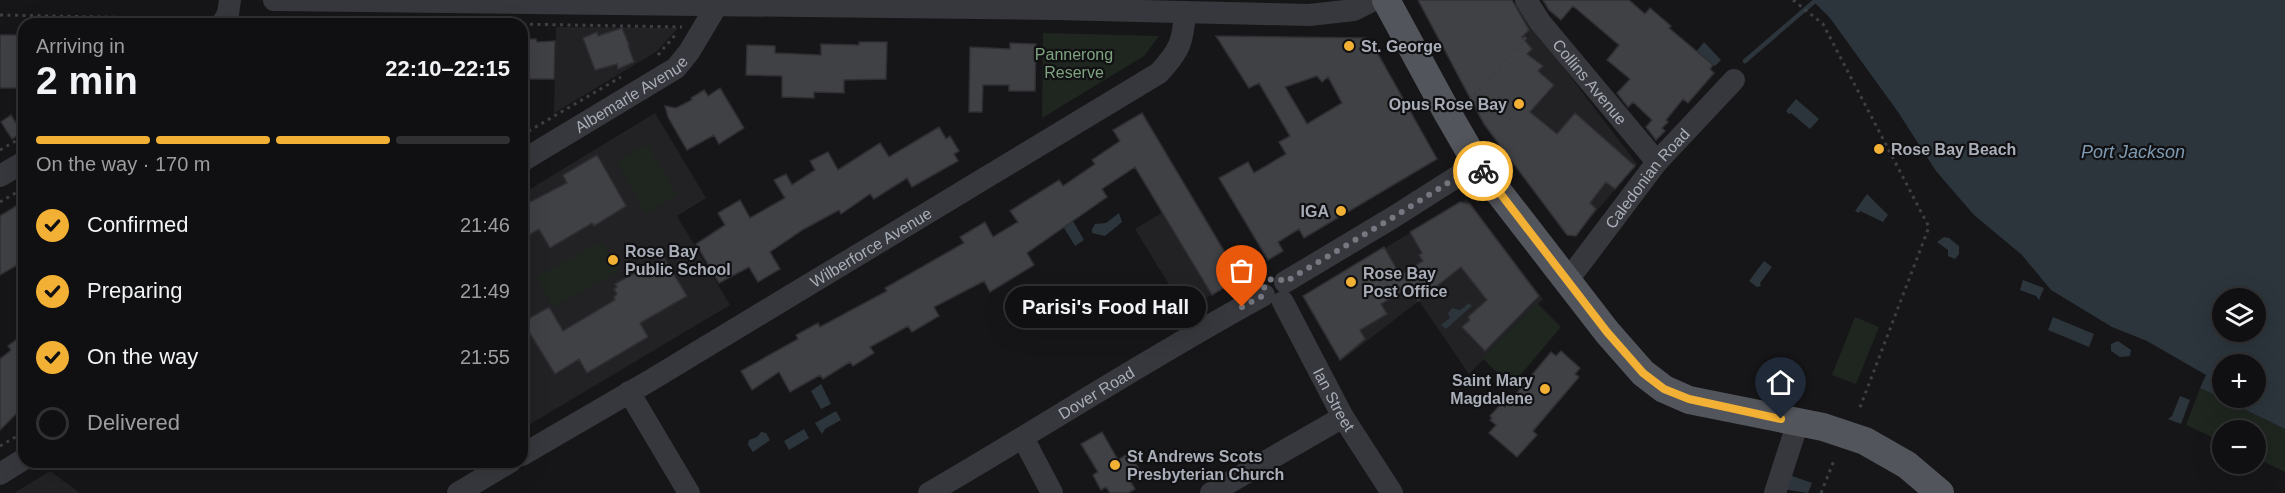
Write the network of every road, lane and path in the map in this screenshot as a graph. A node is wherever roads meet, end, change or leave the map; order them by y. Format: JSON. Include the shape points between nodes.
{"nodes":[{"id":1,"x":230,"y":0,"type":"edge"},
{"id":2,"x":274,"y":0,"type":"edge"},
{"id":3,"x":1374,"y":0,"type":"edge"},
{"id":4,"x":1386,"y":0,"type":"edge"},
{"id":5,"x":1526,"y":0,"type":"edge"},
{"id":6,"x":1793,"y":0,"type":"edge"},
{"id":7,"x":704,"y":3,"type":"edge"},
{"id":8,"x":1023,"y":4,"type":"edge"},
{"id":9,"x":1185,"y":12,"type":"junction"},
{"id":10,"x":0,"y":15,"type":"edge"},
{"id":11,"x":150,"y":18,"type":"edge"},
{"id":12,"x":226,"y":18,"type":"edge"},
{"id":13,"x":1540,"y":22,"type":"junction"},
{"id":14,"x":682,"y":27,"type":"dead end"},
{"id":15,"x":649,"y":61,"type":"dead end"},
{"id":16,"x":629,"y":72,"type":"dead end"},
{"id":17,"x":1734,"y":80,"type":"dead end"},
{"id":18,"x":1469,"y":101,"type":"dead end"},
{"id":19,"x":528,"y":131,"type":"edge"},
{"id":20,"x":18,"y":140,"type":"edge"},
{"id":21,"x":0,"y":150,"type":"edge"},
{"id":22,"x":528,"y":157,"type":"edge"},
{"id":23,"x":1657,"y":162,"type":"junction"},
{"id":24,"x":1478,"y":164,"type":"junction"},
{"id":25,"x":18,"y":166,"type":"edge"},
{"id":26,"x":0,"y":176,"type":"edge"},
{"id":27,"x":18,"y":192,"type":"edge"},
{"id":28,"x":0,"y":202,"type":"edge"},
{"id":29,"x":1568,"y":280,"type":"junction"},
{"id":30,"x":1277,"y":293,"type":"junction"},
{"id":31,"x":629,"y":392,"type":"junction"},
{"id":32,"x":1858,"y":410,"type":"dead end"},
{"id":33,"x":1343,"y":417,"type":"junction"},
{"id":34,"x":1798,"y":422,"type":"junction"},
{"id":35,"x":18,"y":436,"type":"edge"},
{"id":36,"x":1023,"y":438,"type":"junction"},
{"id":37,"x":0,"y":446,"type":"edge"},
{"id":38,"x":528,"y":451,"type":"edge"},
{"id":39,"x":1835,"y":459,"type":"dead end"},
{"id":40,"x":18,"y":463,"type":"edge"},
{"id":41,"x":479,"y":470,"type":"edge"},
{"id":42,"x":0,"y":474,"type":"edge"},
{"id":43,"x":458,"y":493,"type":"edge"},
{"id":44,"x":688,"y":493,"type":"edge"},
{"id":45,"x":928,"y":493,"type":"edge"},
{"id":46,"x":1052,"y":493,"type":"edge"},
{"id":47,"x":1211,"y":493,"type":"edge"},
{"id":48,"x":1392,"y":493,"type":"edge"},
{"id":49,"x":1775,"y":493,"type":"edge"},
{"id":50,"x":1821,"y":493,"type":"edge"},
{"id":51,"x":1940,"y":493,"type":"edge"}],
"edges":[{"from":1,"to":12,"type":"street"},
{"from":2,"to":7,"type":"street"},
{"from":3,"to":9,"type":"street","via":[[1354,10],[1326,15]]},
{"from":4,"to":24,"type":"main road"},
{"from":5,"to":13,"type":"street","name":"Collins Avenue"},
{"from":6,"to":32,"type":"path","via":[[1823,24],[1929,227]]},
{"from":7,"to":8,"type":"street"},
{"from":7,"to":22,"type":"street","name":"Albemarle Avenue","via":[[689,52],[676,68]]},
{"from":8,"to":9,"type":"street"},
{"from":9,"to":31,"type":"street","name":"Wilberforce Avenue","via":[[1182,42],[1159,73]]},
{"from":10,"to":11,"type":"path"},
{"from":13,"to":18,"type":"path"},
{"from":13,"to":23,"type":"street","name":"Collins Avenue"},
{"from":14,"to":15,"type":"path"},
{"from":16,"to":19,"type":"path"},
{"from":17,"to":23,"type":"street","name":"Caledonian Road"},
{"from":20,"to":21,"type":"path"},
{"from":23,"to":29,"type":"street","name":"Caledonian Road"},
{"from":24,"to":29,"type":"main road"},
{"from":24,"to":30,"type":"street","name":"Dover Road"},
{"from":25,"to":26,"type":"street"},
{"from":27,"to":28,"type":"path"},
{"from":29,"to":34,"type":"main road","via":[[1625,355],[1664,389],[1727,409]]},
{"from":30,"to":33,"type":"street","name":"Ian Street"},
{"from":30,"to":36,"type":"street","name":"Dover Road","via":[[1166,350]]},
{"from":31,"to":38,"type":"street","name":"Wilberforce Avenue"},
{"from":31,"to":44,"type":"street"},
{"from":33,"to":47,"type":"street"},
{"from":33,"to":48,"type":"street","name":"Ian Street"},
{"from":34,"to":49,"type":"street"},
{"from":34,"to":51,"type":"main road","via":[[1847,434],[1879,448]]},
{"from":35,"to":37,"type":"path"},
{"from":36,"to":45,"type":"street","name":"Dover Road"},
{"from":36,"to":46,"type":"street"},
{"from":39,"to":50,"type":"path"},
{"from":40,"to":42,"type":"street"},
{"from":41,"to":43,"type":"street"}]}
